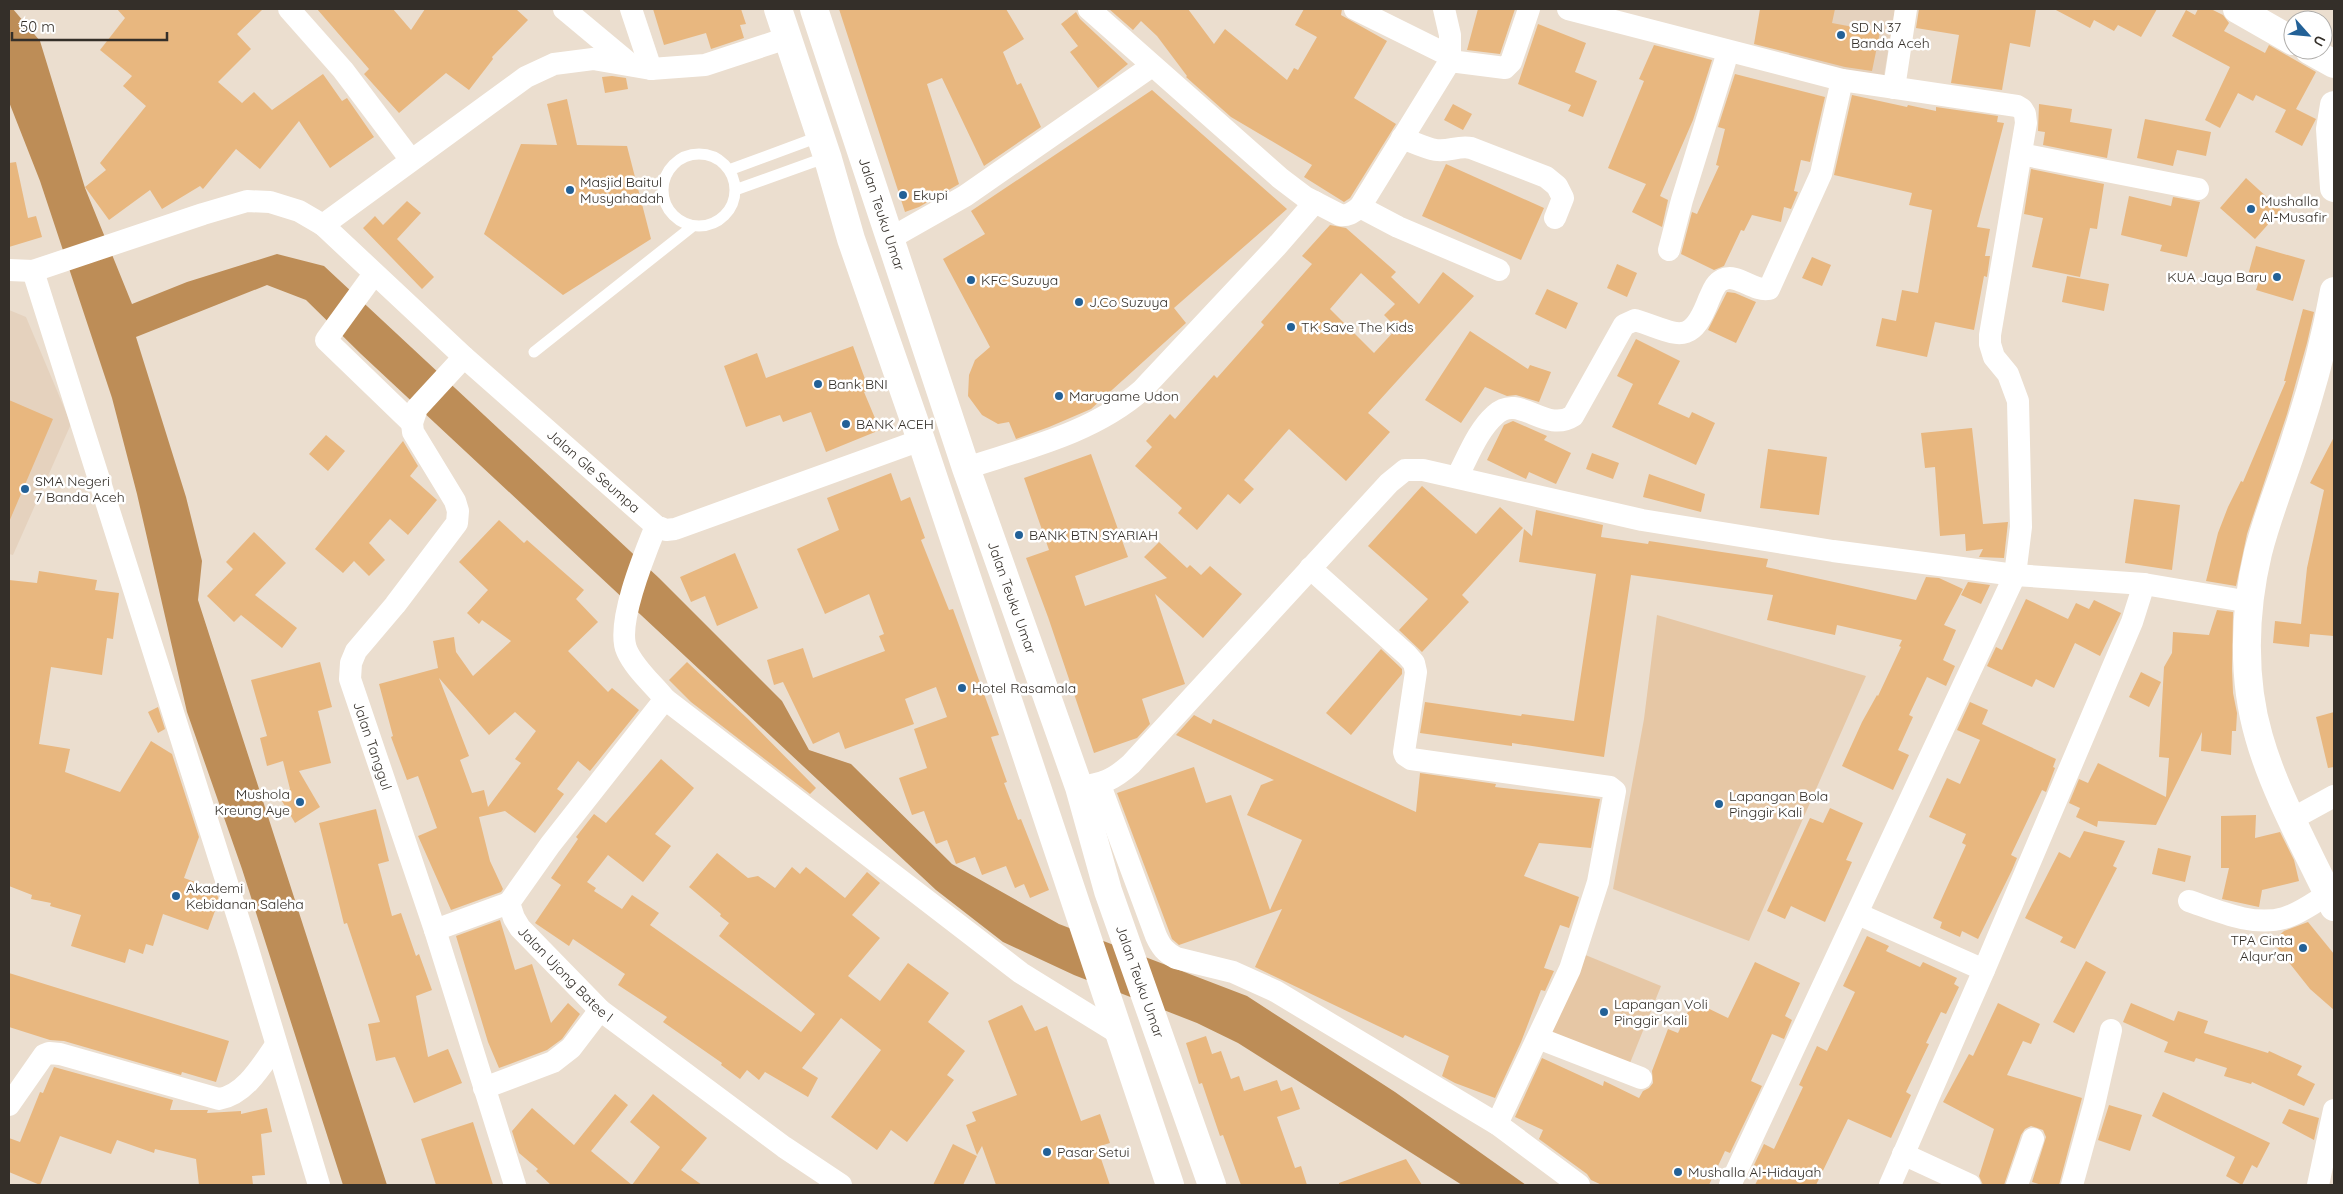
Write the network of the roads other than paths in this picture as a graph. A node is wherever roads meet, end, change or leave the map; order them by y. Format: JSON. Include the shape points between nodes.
{"nodes":[{"id":1,"x":288,"y":9,"type":"edge"},
{"id":2,"x":564,"y":9,"type":"edge"},
{"id":3,"x":631,"y":9,"type":"edge"},
{"id":4,"x":778,"y":9,"type":"edge"},
{"id":5,"x":814,"y":9,"type":"edge"},
{"id":6,"x":1090,"y":9,"type":"edge"},
{"id":7,"x":1355,"y":9,"type":"edge"},
{"id":8,"x":1444,"y":9,"type":"edge"},
{"id":9,"x":1529,"y":9,"type":"edge"},
{"id":10,"x":1568,"y":9,"type":"edge"},
{"id":11,"x":1906,"y":9,"type":"edge"},
{"id":12,"x":2237,"y":9,"type":"edge"},
{"id":13,"x":2283,"y":35,"type":"edge"},
{"id":14,"x":787,"y":38,"type":"junction"},
{"id":15,"x":1728,"y":52,"type":"junction"},
{"id":16,"x":1449,"y":58,"type":"junction"},
{"id":17,"x":1152,"y":66,"type":"junction"},
{"id":18,"x":641,"y":67,"type":"junction"},
{"id":19,"x":1842,"y":80,"type":"junction"},
{"id":20,"x":1894,"y":88,"type":"junction"},
{"id":21,"x":2334,"y":105,"type":"edge"},
{"id":22,"x":1402,"y":138,"type":"junction"},
{"id":23,"x":825,"y":148,"type":"junction"},
{"id":24,"x":2021,"y":154,"type":"junction"},
{"id":25,"x":411,"y":160,"type":"junction"},
{"id":26,"x":730,"y":170,"type":"junction"},
{"id":27,"x":2334,"y":188,"type":"edge"},
{"id":28,"x":2198,"y":189,"type":"dead end"},
{"id":29,"x":735,"y":190,"type":"junction"},
{"id":30,"x":1315,"y":202,"type":"junction"},
{"id":31,"x":1360,"y":207,"type":"junction"},
{"id":32,"x":1555,"y":218,"type":"dead end"},
{"id":33,"x":323,"y":225,"type":"junction"},
{"id":34,"x":693,"y":226,"type":"junction"},
{"id":35,"x":891,"y":238,"type":"junction"},
{"id":36,"x":1669,"y":250,"type":"dead end"},
{"id":37,"x":9,"y":270,"type":"edge"},
{"id":38,"x":1499,"y":270,"type":"dead end"},
{"id":39,"x":33,"y":272,"type":"junction"},
{"id":40,"x":374,"y":274,"type":"junction"},
{"id":41,"x":2334,"y":291,"type":"edge"},
{"id":42,"x":534,"y":352,"type":"dead end"},
{"id":43,"x":457,"y":363,"type":"junction"},
{"id":44,"x":415,"y":415,"type":"junction"},
{"id":45,"x":921,"y":440,"type":"junction"},
{"id":46,"x":966,"y":468,"type":"junction"},
{"id":47,"x":1457,"y":477,"type":"junction"},
{"id":48,"x":656,"y":526,"type":"junction"},
{"id":49,"x":1310,"y":568,"type":"junction"},
{"id":50,"x":2015,"y":575,"type":"junction"},
{"id":51,"x":2144,"y":584,"type":"junction"},
{"id":52,"x":2250,"y":602,"type":"junction"},
{"id":53,"x":666,"y":699,"type":"junction"},
{"id":54,"x":1090,"y":786,"type":"junction"},
{"id":55,"x":2334,"y":796,"type":"edge"},
{"id":56,"x":2292,"y":819,"type":"junction"},
{"id":57,"x":2331,"y":900,"type":"edge"},
{"id":58,"x":2189,"y":901,"type":"dead end"},
{"id":59,"x":509,"y":903,"type":"junction"},
{"id":60,"x":1858,"y":914,"type":"junction"},
{"id":61,"x":435,"y":930,"type":"junction"},
{"id":62,"x":1984,"y":970,"type":"junction"},
{"id":63,"x":600,"y":1010,"type":"junction"},
{"id":64,"x":1118,"y":1027,"type":"junction"},
{"id":65,"x":2111,"y":1030,"type":"dead end"},
{"id":66,"x":1538,"y":1038,"type":"junction"},
{"id":67,"x":276,"y":1045,"type":"junction"},
{"id":68,"x":1171,"y":1067,"type":"junction"},
{"id":69,"x":1641,"y":1078,"type":"dead end"},
{"id":70,"x":1136,"y":1081,"type":"junction"},
{"id":71,"x":484,"y":1088,"type":"junction"},
{"id":72,"x":9,"y":1105,"type":"edge"},
{"id":73,"x":2334,"y":1110,"type":"edge"},
{"id":74,"x":1497,"y":1124,"type":"junction"},
{"id":75,"x":2033,"y":1139,"type":"dead end"},
{"id":76,"x":1903,"y":1154,"type":"junction"},
{"id":77,"x":2324,"y":1178,"type":"edge"},
{"id":78,"x":319,"y":1185,"type":"edge"},
{"id":79,"x":515,"y":1185,"type":"edge"},
{"id":80,"x":841,"y":1185,"type":"edge"},
{"id":81,"x":1170,"y":1185,"type":"edge"},
{"id":82,"x":1212,"y":1185,"type":"edge"},
{"id":83,"x":1579,"y":1185,"type":"edge"},
{"id":84,"x":1730,"y":1185,"type":"edge"},
{"id":85,"x":1890,"y":1185,"type":"edge"},
{"id":86,"x":1970,"y":1185,"type":"edge"},
{"id":87,"x":2017,"y":1185,"type":"edge"},
{"id":88,"x":2072,"y":1185,"type":"edge"}],
"edges":[{"from":1,"to":25,"type":"street","via":[[343,70]]},
{"from":2,"to":18,"type":"street"},
{"from":3,"to":18,"type":"street"},
{"from":4,"to":14,"type":"main road"},
{"from":5,"to":35,"type":"main road","name":"Jalan Teuku Umar"},
{"from":6,"to":17,"type":"street"},
{"from":7,"to":16,"type":"street"},
{"from":8,"to":16,"type":"street","via":[[1450,35]]},
{"from":9,"to":16,"type":"street","via":[[1511,62],[1505,68]]},
{"from":10,"to":15,"type":"street"},
{"from":11,"to":20,"type":"street"},
{"from":12,"to":13,"type":"main road"},
{"from":14,"to":18,"type":"street","via":[[705,65]]},
{"from":14,"to":23,"type":"main road"},
{"from":15,"to":19,"type":"street"},
{"from":15,"to":36,"type":"street"},
{"from":16,"to":22,"type":"street"},
{"from":17,"to":30,"type":"street","via":[[1280,178]]},
{"from":17,"to":35,"type":"street","via":[[965,196]]},
{"from":18,"to":25,"type":"street","via":[[593,59],[540,69]]},
{"from":19,"to":20,"type":"street"},
{"from":19,"to":47,"type":"street","via":[[1821,174],[1769,289],[1760,290],[1733,278],[1722,280],[1714,288],[1702,319],[1685,333],[1630,320],[1624,325],[1573,416],[1560,422],[1512,406],[1502,410],[1488,421]]},
{"from":20,"to":24,"type":"street","via":[[2022,109],[2026,122]]},
{"from":21,"to":27,"type":"main road","via":[[2330,129]]},
{"from":22,"to":31,"type":"street"},
{"from":22,"to":32,"type":"street","via":[[1437,150],[1462,146],[1471,148],[1546,177],[1558,186],[1563,198]]},
{"from":23,"to":26,"type":"lane"},
{"from":23,"to":29,"type":"lane","via":[[813,162]]},
{"from":23,"to":45,"type":"main road","via":[[851,239]]},
{"from":24,"to":28,"type":"street"},
{"from":24,"to":50,"type":"street","via":[[1990,335],[1994,357],[2008,374],[2018,401],[2021,527]]},
{"from":25,"to":33,"type":"street"},
{"from":26,"to":29,"type":"lane"},
{"from":26,"to":34,"type":"lane","via":[[723,162],[704,154],[684,156],[668,170],[663,189],[668,209],[675,217]]},
{"from":29,"to":34,"type":"lane","via":[[733,200],[722,217],[703,226]]},
{"from":30,"to":31,"type":"street","via":[[1340,215],[1351,214]]},
{"from":30,"to":46,"type":"street","via":[[1124,405],[1076,431]]},
{"from":31,"to":38,"type":"street","via":[[1398,227]]},
{"from":33,"to":39,"type":"street","name":"Jalan Gle Seumpa","via":[[285,206],[247,201]]},
{"from":33,"to":40,"type":"street","name":"Jalan Gle Seumpa"},
{"from":34,"to":42,"type":"lane"},
{"from":35,"to":46,"type":"main road","name":"Jalan Teuku Umar"},
{"from":37,"to":39,"type":"street"},
{"from":39,"to":67,"type":"street","via":[[248,946]]},
{"from":40,"to":43,"type":"street","name":"Jalan Gle Seumpa"},
{"from":40,"to":44,"type":"street","via":[[326,340]]},
{"from":41,"to":52,"type":"main road","via":[[2314,382],[2258,553]]},
{"from":43,"to":44,"type":"street"},
{"from":43,"to":48,"type":"street","name":"Jalan Gle Seumpa"},
{"from":44,"to":61,"type":"street","name":"Jalan Tanggul","via":[[413,432],[455,501],[457,523],[395,606],[356,650],[350,679]]},
{"from":45,"to":48,"type":"street","via":[[675,530]]},
{"from":45,"to":64,"type":"main road"},
{"from":46,"to":54,"type":"main road","name":"Jalan Teuku Umar"},
{"from":47,"to":49,"type":"street","via":[[1405,470]]},
{"from":47,"to":50,"type":"street","via":[[1642,520],[1833,551]]},
{"from":48,"to":53,"type":"street","via":[[625,616],[624,640],[628,653]]},
{"from":49,"to":54,"type":"street","via":[[1131,764],[1119,775]]},
{"from":49,"to":66,"type":"street","via":[[1414,663],[1416,672],[1404,752],[1407,757],[1610,787],[1615,791],[1598,882],[1570,969]]},
{"from":50,"to":51,"type":"street"},
{"from":50,"to":60,"type":"street"},
{"from":51,"to":52,"type":"street"},
{"from":51,"to":62,"type":"street","via":[[2132,622]]},
{"from":52,"to":56,"type":"main road","via":[[2250,697],[2259,737]]},
{"from":53,"to":59,"type":"street","via":[[550,845]]},
{"from":53,"to":64,"type":"street","via":[[1021,973]]},
{"from":54,"to":68,"type":"main road","name":"Jalan Teuku Umar","via":[[1108,891]]},
{"from":54,"to":74,"type":"street","via":[[1156,936],[1168,954],[1233,972],[1275,991]]},
{"from":55,"to":56,"type":"street"},
{"from":56,"to":57,"type":"main road"},
{"from":57,"to":58,"type":"street","via":[[2270,920],[2240,918]]},
{"from":59,"to":61,"type":"street"},
{"from":59,"to":63,"type":"street","name":"Jalan Ujong Batee I","via":[[520,928]]},
{"from":60,"to":62,"type":"street"},
{"from":60,"to":84,"type":"street"},
{"from":61,"to":71,"type":"street","name":"Jalan Tanggul"},
{"from":62,"to":76,"type":"street"},
{"from":63,"to":71,"type":"street","via":[[570,1048],[553,1062]]},
{"from":63,"to":80,"type":"street","name":"Jalan Ujong Batee I","via":[[784,1147]]},
{"from":64,"to":70,"type":"main road"},
{"from":65,"to":88,"type":"street"},
{"from":66,"to":69,"type":"street"},
{"from":66,"to":74,"type":"street"},
{"from":67,"to":72,"type":"street","via":[[236,1093],[219,1099],[49,1053],[44,1055]]},
{"from":67,"to":78,"type":"street"},
{"from":68,"to":70,"type":"main road"},
{"from":68,"to":82,"type":"main road","name":"Jalan Teuku Umar"},
{"from":70,"to":81,"type":"main road"},
{"from":71,"to":79,"type":"street","name":"Jalan Tanggul"},
{"from":73,"to":77,"type":"street"},
{"from":74,"to":83,"type":"street"},
{"from":75,"to":87,"type":"street"},
{"from":76,"to":85,"type":"street"},
{"from":76,"to":86,"type":"street"}]}
